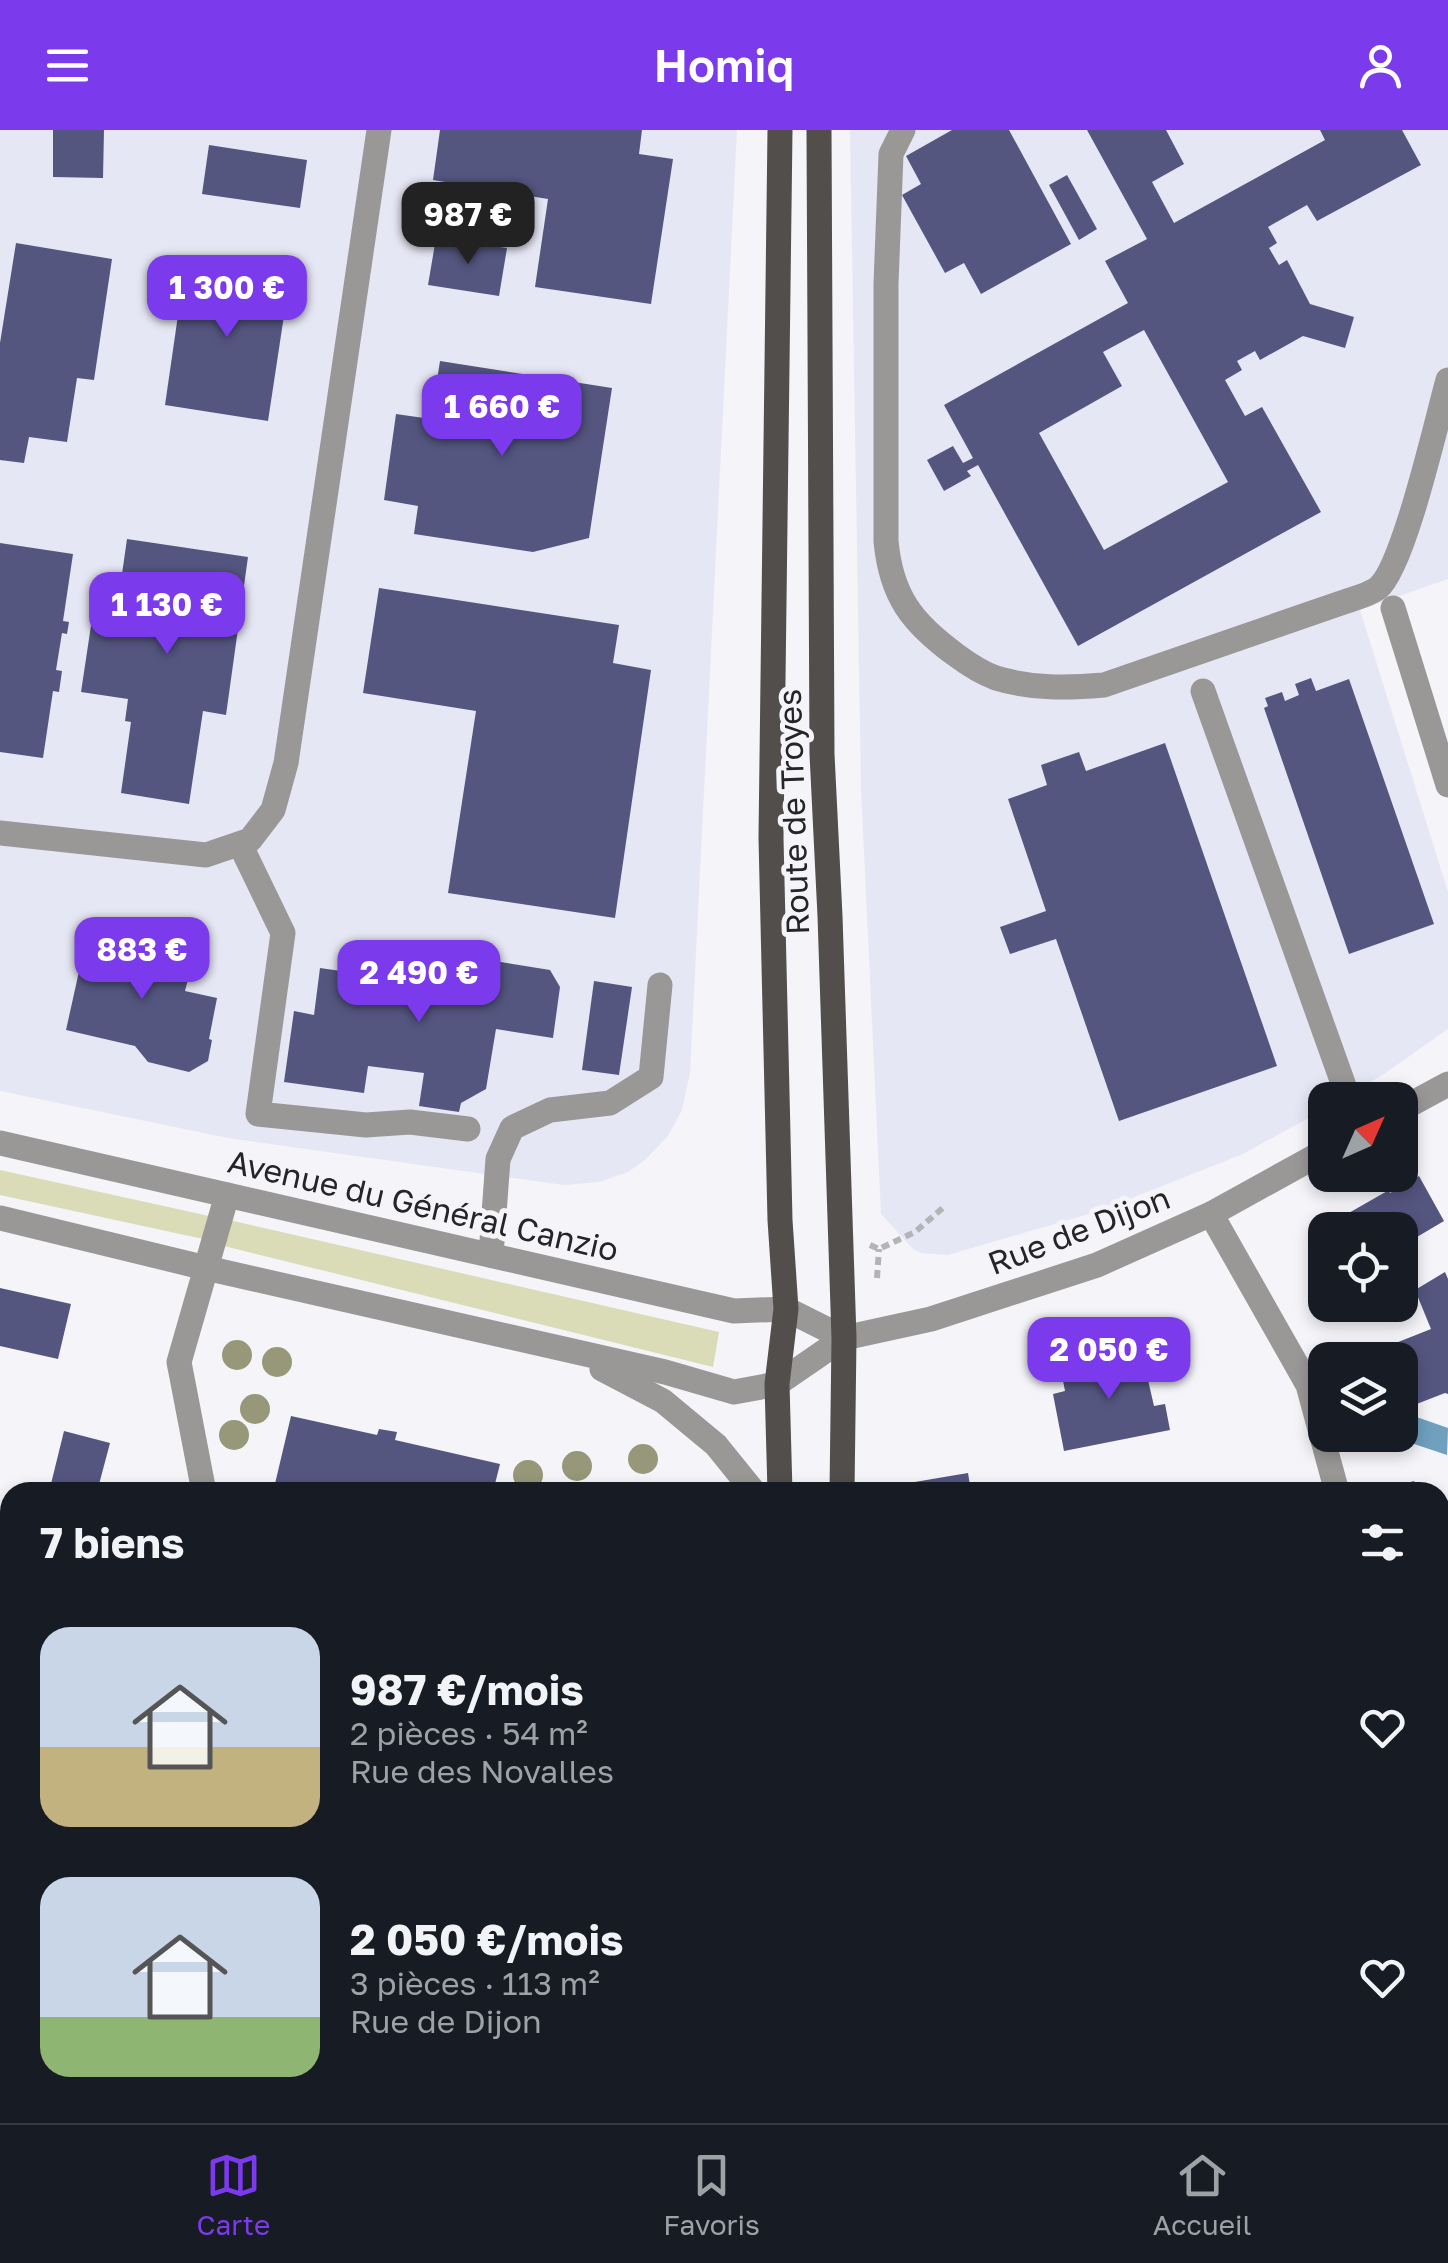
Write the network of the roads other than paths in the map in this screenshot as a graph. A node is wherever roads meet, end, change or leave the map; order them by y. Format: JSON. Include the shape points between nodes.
{"nodes":[{"id":1,"x":380,"y":130,"type":"edge"},
{"id":2,"x":780,"y":130,"type":"edge"},
{"id":3,"x":819,"y":130,"type":"edge"},
{"id":4,"x":903,"y":130,"type":"edge"},
{"id":5,"x":1448,"y":380,"type":"edge"},
{"id":6,"x":1393,"y":608,"type":"dead end"},
{"id":7,"x":1203,"y":691,"type":"dead end"},
{"id":8,"x":1448,"y":785,"type":"edge"},
{"id":9,"x":0,"y":833,"type":"edge"},
{"id":10,"x":240,"y":844,"type":"junction"},
{"id":11,"x":660,"y":985,"type":"dead end"},
{"id":12,"x":1344,"y":1082,"type":"edge"},
{"id":13,"x":1448,"y":1084,"type":"edge"},
{"id":14,"x":1418,"y":1100,"type":"edge"},
{"id":15,"x":468,"y":1129,"type":"dead end"},
{"id":16,"x":0,"y":1144,"type":"edge"},
{"id":17,"x":1308,"y":1160,"type":"edge"},
{"id":18,"x":226,"y":1196,"type":"junction"},
{"id":19,"x":1211,"y":1214,"type":"junction"},
{"id":20,"x":0,"y":1218,"type":"edge"},
{"id":21,"x":491,"y":1255,"type":"junction"},
{"id":22,"x":206,"y":1268,"type":"junction"},
{"id":23,"x":786,"y":1309,"type":"junction"},
{"id":24,"x":834,"y":1339,"type":"junction"},
{"id":25,"x":566,"y":1351,"type":"junction"},
{"id":26,"x":777,"y":1384,"type":"junction"},
{"id":27,"x":202,"y":1482,"type":"edge"},
{"id":28,"x":746,"y":1482,"type":"edge"},
{"id":29,"x":780,"y":1482,"type":"edge"},
{"id":30,"x":841,"y":1482,"type":"edge"},
{"id":31,"x":1335,"y":1482,"type":"edge"}],
"edges":[{"from":1,"to":10,"type":"street","via":[[286,763],[272,810]]},
{"from":2,"to":23,"type":"main road","via":[[771,838]]},
{"from":3,"to":24,"type":"main road","name":"Route de Troyes"},
{"from":4,"to":5,"type":"street","via":[[891,154],[886,284],[889,569],[915,622],[994,677],[1035,686],[1104,684],[1378,588],[1406,531]]},
{"from":6,"to":8,"type":"street"},
{"from":7,"to":12,"type":"street"},
{"from":9,"to":10,"type":"street","via":[[206,856]]},
{"from":10,"to":15,"type":"street","via":[[282,933],[258,1114]]},
{"from":11,"to":21,"type":"street","via":[[651,1076],[610,1103],[550,1110],[512,1128],[498,1158]]},
{"from":13,"to":14,"type":"street"},
{"from":16,"to":18,"type":"street","name":"Avenue du Général Canzio"},
{"from":17,"to":19,"type":"street","name":"Rue de Dijon"},
{"from":18,"to":21,"type":"street","name":"Avenue du Général Canzio"},
{"from":18,"to":22,"type":"street"},
{"from":19,"to":24,"type":"street","name":"Rue de Dijon","via":[[1097,1265],[931,1319]]},
{"from":19,"to":31,"type":"street","via":[[1308,1385]]},
{"from":20,"to":22,"type":"street"},
{"from":21,"to":23,"type":"street","name":"Avenue du Général Canzio","via":[[734,1311]]},
{"from":22,"to":25,"type":"street"},
{"from":22,"to":27,"type":"street","via":[[179,1362]]},
{"from":23,"to":24,"type":"street","name":"Avenue du Général Canzio"},
{"from":23,"to":26,"type":"main road"},
{"from":24,"to":26,"type":"street"},
{"from":24,"to":30,"type":"main road","name":"Route de Troyes"},
{"from":25,"to":26,"type":"street","via":[[734,1392]]},
{"from":25,"to":28,"type":"street","via":[[663,1401],[716,1445]]},
{"from":26,"to":29,"type":"main road"}]}
